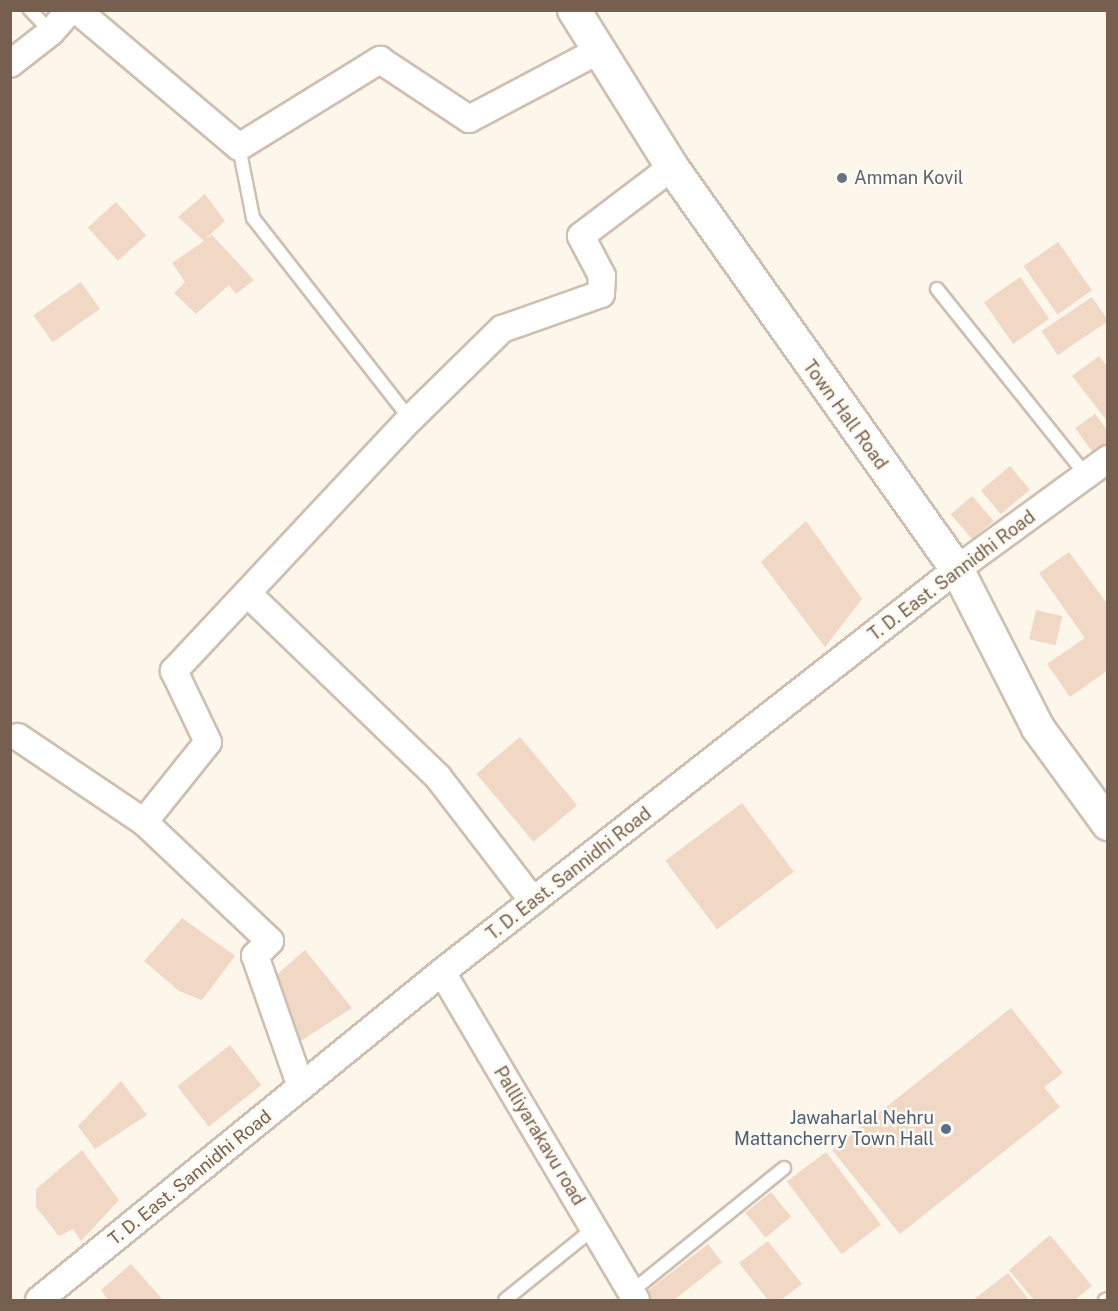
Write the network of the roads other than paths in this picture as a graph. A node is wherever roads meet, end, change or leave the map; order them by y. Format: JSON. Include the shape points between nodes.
{"nodes":[{"id":1,"x":30,"y":10,"type":"edge"},
{"id":2,"x":70,"y":10,"type":"edge"},
{"id":3,"x":77,"y":10,"type":"edge"},
{"id":4,"x":574,"y":10,"type":"edge"},
{"id":5,"x":51,"y":32,"type":"junction"},
{"id":6,"x":596,"y":52,"type":"junction"},
{"id":7,"x":10,"y":64,"type":"edge"},
{"id":8,"x":239,"y":147,"type":"junction"},
{"id":9,"x":672,"y":167,"type":"junction"},
{"id":10,"x":938,"y":289,"type":"dead end"},
{"id":11,"x":410,"y":419,"type":"junction"},
{"id":12,"x":1107,"y":459,"type":"edge"},
{"id":13,"x":1086,"y":475,"type":"junction"},
{"id":14,"x":957,"y":569,"type":"junction"},
{"id":15,"x":248,"y":594,"type":"junction"},
{"id":16,"x":18,"y":737,"type":"dead end"},
{"id":17,"x":1102,"y":806,"type":"edge"},
{"id":18,"x":144,"y":822,"type":"junction"},
{"id":19,"x":533,"y":901,"type":"junction"},
{"id":20,"x":442,"y":972,"type":"junction"},
{"id":21,"x":301,"y":1087,"type":"junction"},
{"id":22,"x":784,"y":1168,"type":"dead end"},
{"id":23,"x":593,"y":1228,"type":"junction"},
{"id":24,"x":633,"y":1296,"type":"edge"},
{"id":25,"x":39,"y":1300,"type":"edge"},
{"id":26,"x":505,"y":1300,"type":"edge"}],
"edges":[{"from":1,"to":5,"type":"lane"},
{"from":2,"to":5,"type":"street"},
{"from":3,"to":8,"type":"street"},
{"from":4,"to":6,"type":"street","name":"Town Hall Road"},
{"from":5,"to":7,"type":"street"},
{"from":6,"to":8,"type":"street","via":[[469,119],[380,60]]},
{"from":6,"to":9,"type":"street","name":"Town Hall Road"},
{"from":8,"to":11,"type":"lane","via":[[253,218]]},
{"from":9,"to":11,"type":"street","via":[[581,236],[602,276],[601,294],[502,329]]},
{"from":9,"to":14,"type":"street","name":"Town Hall Road"},
{"from":10,"to":13,"type":"lane"},
{"from":11,"to":15,"type":"street"},
{"from":12,"to":13,"type":"street","name":"T. D. East. Sannidhi Road"},
{"from":13,"to":14,"type":"street","name":"T. D. East. Sannidhi Road"},
{"from":14,"to":17,"type":"street","name":"Town Hall Road","via":[[1038,728]]},
{"from":14,"to":19,"type":"street","name":"T. D. East. Sannidhi Road"},
{"from":15,"to":18,"type":"street","via":[[174,671],[208,742]]},
{"from":15,"to":19,"type":"street","via":[[438,777]]},
{"from":16,"to":18,"type":"street"},
{"from":18,"to":21,"type":"street","via":[[270,941],[255,956]]},
{"from":19,"to":20,"type":"street","name":"T. D. East. Sannidhi Road"},
{"from":20,"to":21,"type":"street","name":"T. D. East. Sannidhi Road"},
{"from":20,"to":23,"type":"street","name":"Pallliyarakavu road"},
{"from":21,"to":25,"type":"street","name":"T. D. East. Sannidhi Road"},
{"from":22,"to":24,"type":"lane"},
{"from":23,"to":24,"type":"street","name":"Pallliyarakavu road"},
{"from":23,"to":26,"type":"lane"}]}
